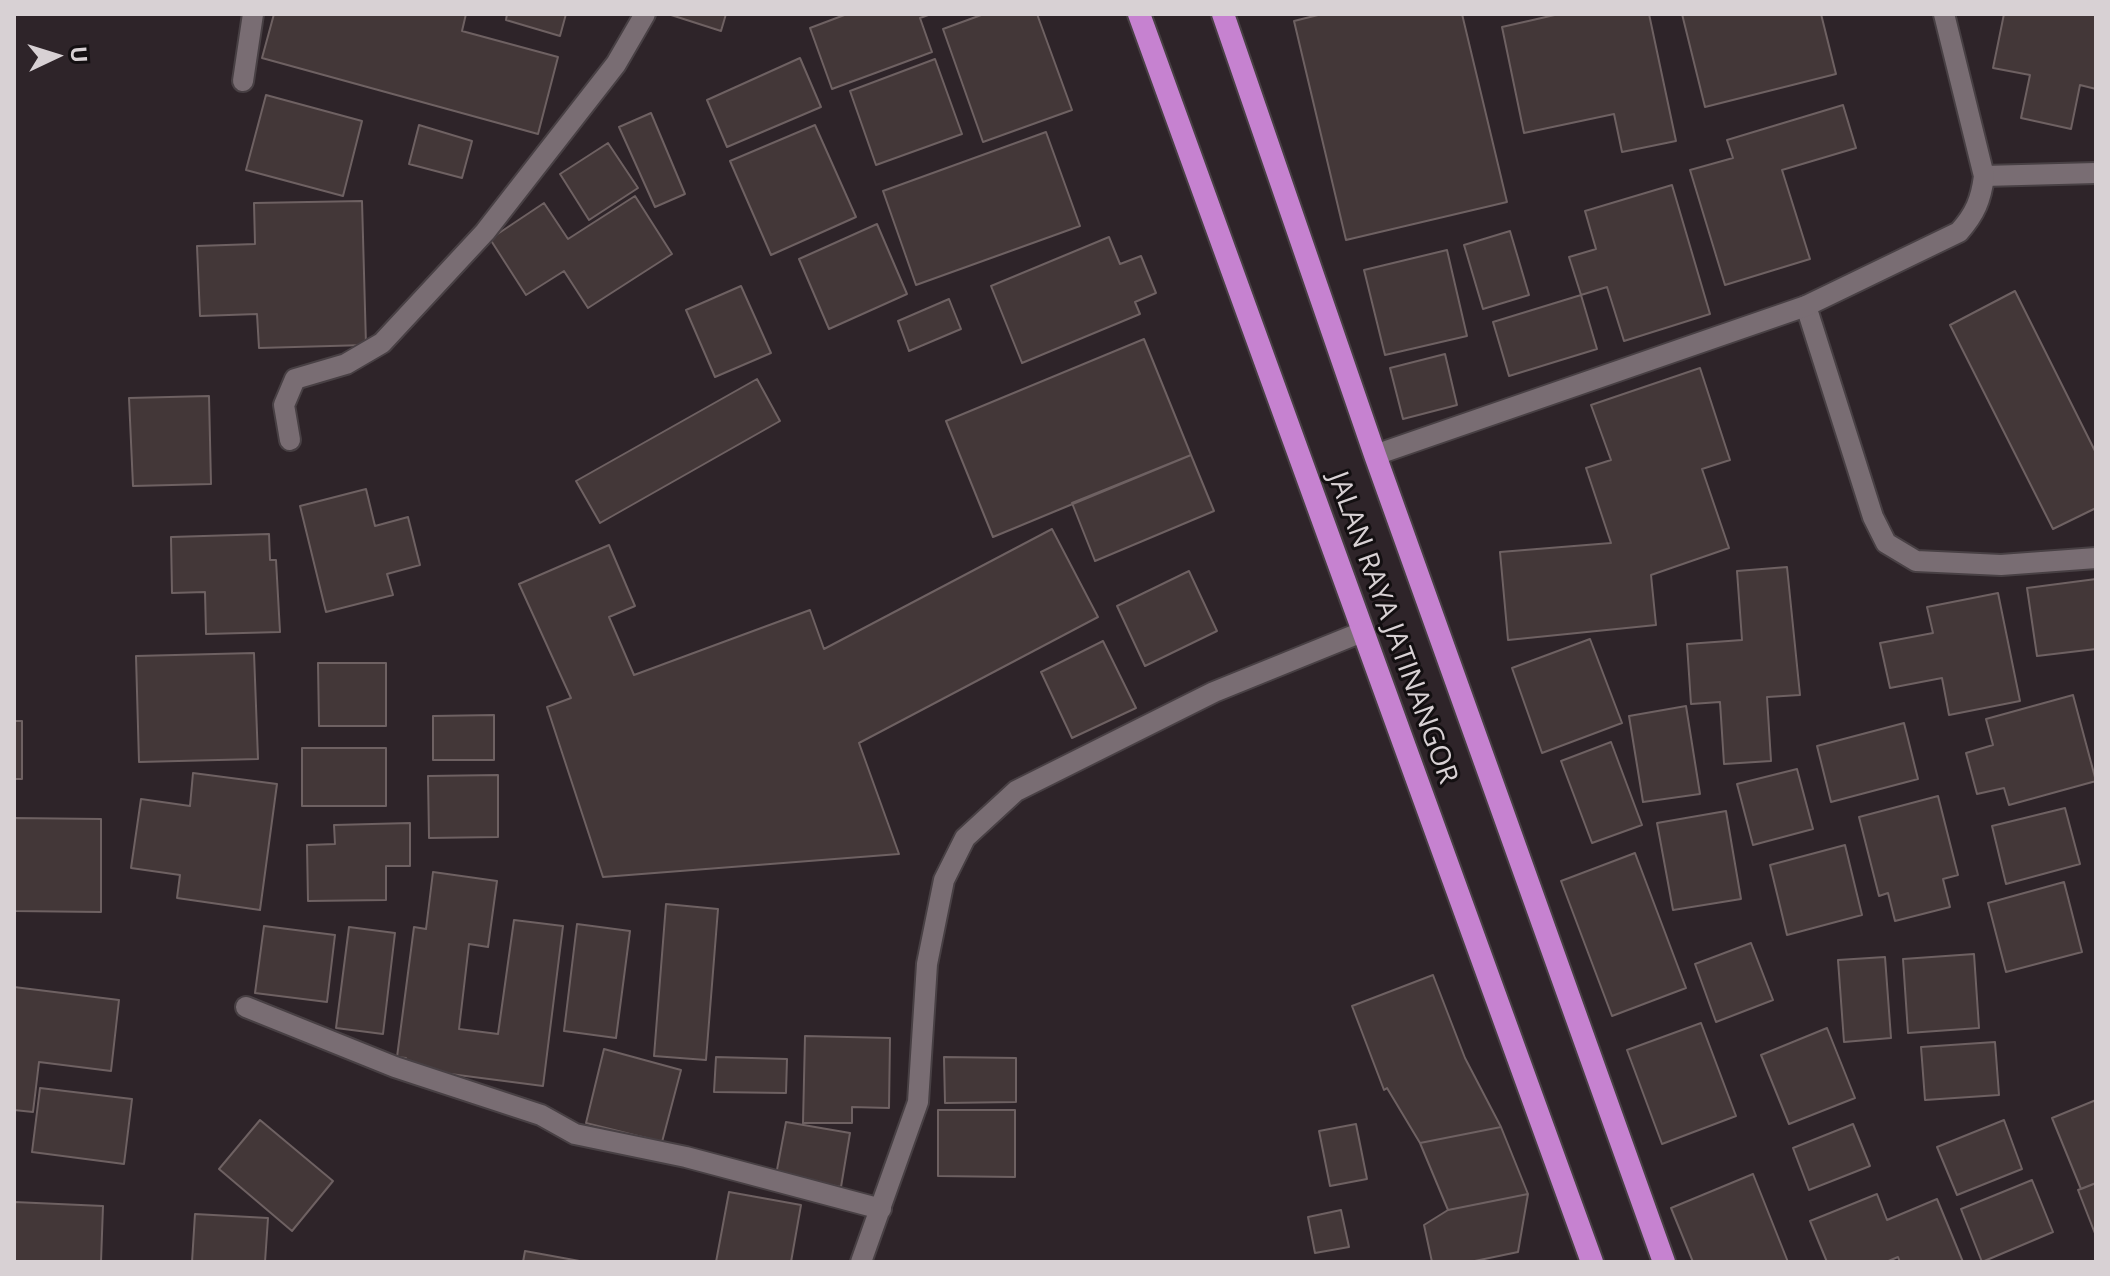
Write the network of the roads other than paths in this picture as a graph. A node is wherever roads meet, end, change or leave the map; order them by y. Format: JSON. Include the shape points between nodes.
{"nodes":[{"id":1,"x":253,"y":14,"type":"edge"},
{"id":2,"x":645,"y":14,"type":"edge"},
{"id":3,"x":1139,"y":14,"type":"edge"},
{"id":4,"x":1223,"y":14,"type":"edge"},
{"id":5,"x":1944,"y":14,"type":"edge"},
{"id":6,"x":243,"y":81,"type":"dead end"},
{"id":7,"x":2096,"y":173,"type":"edge"},
{"id":8,"x":1984,"y":176,"type":"junction"},
{"id":9,"x":1806,"y":306,"type":"junction"},
{"id":10,"x":290,"y":440,"type":"dead end"},
{"id":11,"x":1375,"y":455,"type":"junction"},
{"id":12,"x":2096,"y":558,"type":"edge"},
{"id":13,"x":1362,"y":632,"type":"junction"},
{"id":14,"x":246,"y":1007,"type":"dead end"},
{"id":15,"x":881,"y":1209,"type":"junction"},
{"id":16,"x":861,"y":1262,"type":"edge"},
{"id":17,"x":1592,"y":1262,"type":"edge"},
{"id":18,"x":1664,"y":1262,"type":"edge"}],
"edges":[{"from":1,"to":6,"type":"street"},
{"from":2,"to":10,"type":"street","via":[[616,64],[485,232],[382,343],[346,364],[295,379],[284,405]]},
{"from":3,"to":13,"type":"highway","name":"JALAN RAYA JATINANGOR"},
{"from":4,"to":11,"type":"highway","name":"JALAN RAYA JATINANGOR"},
{"from":5,"to":8,"type":"street"},
{"from":7,"to":8,"type":"street"},
{"from":8,"to":9,"type":"street","via":[[1974,215],[1959,232]]},
{"from":9,"to":11,"type":"street"},
{"from":9,"to":12,"type":"street","via":[[1873,517],[1886,543],[1916,561],[2001,565]]},
{"from":11,"to":18,"type":"highway","name":"JALAN RAYA JATINANGOR"},
{"from":13,"to":15,"type":"street","via":[[1214,692],[1016,791],[965,838],[944,880],[927,964],[918,1102]]},
{"from":13,"to":17,"type":"highway","name":"JALAN RAYA JATINANGOR"},
{"from":14,"to":15,"type":"street","via":[[395,1067],[541,1115],[575,1134],[686,1157]]},
{"from":15,"to":16,"type":"street"}]}
